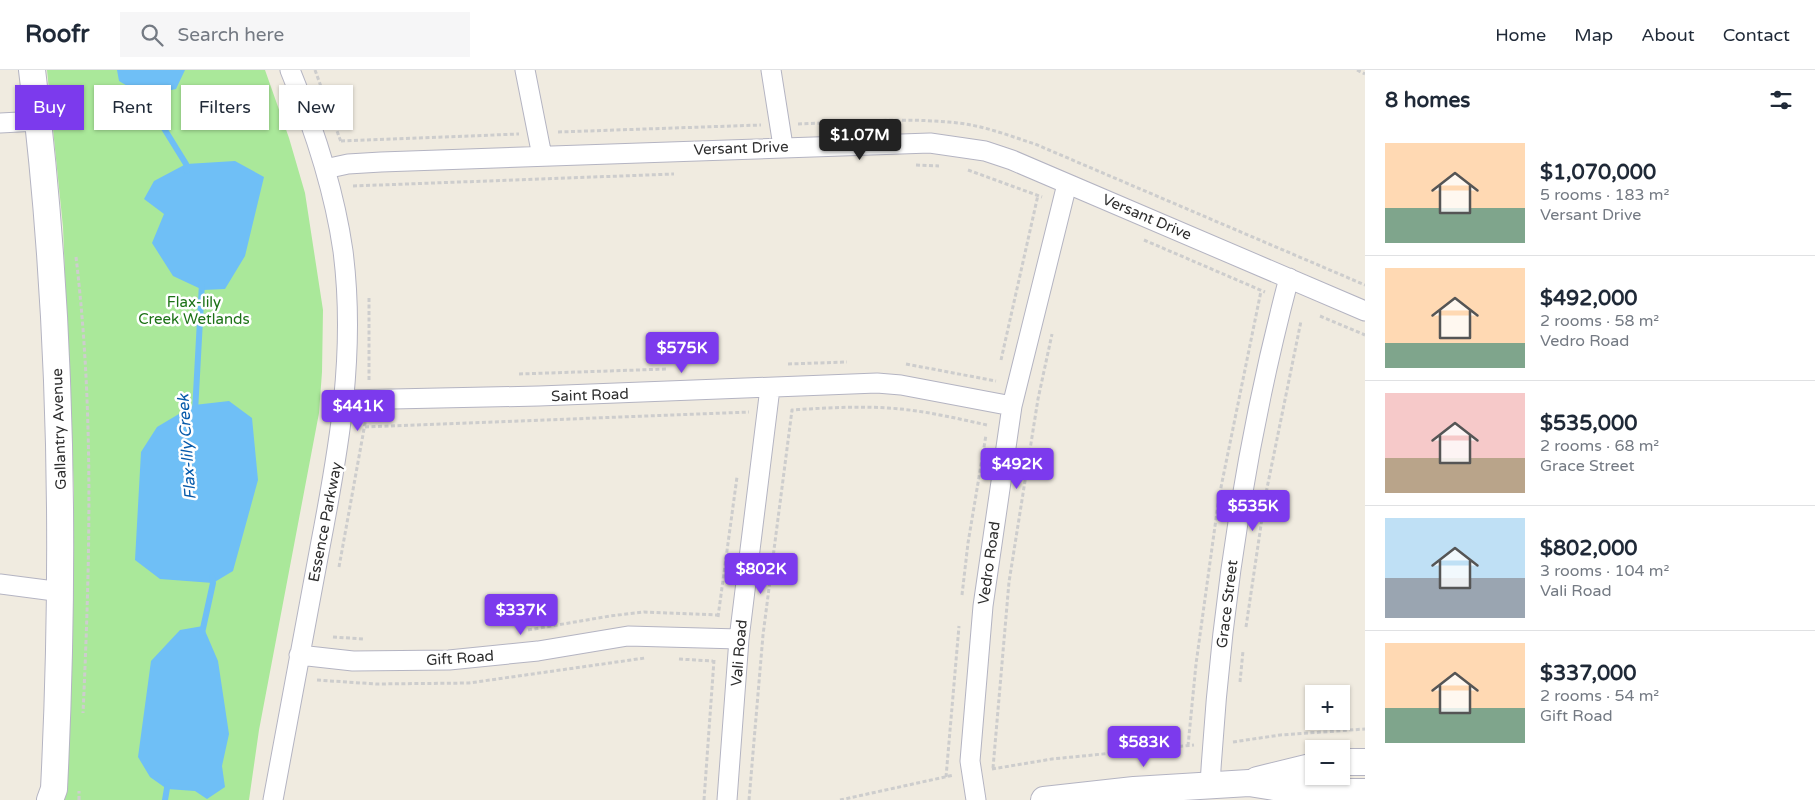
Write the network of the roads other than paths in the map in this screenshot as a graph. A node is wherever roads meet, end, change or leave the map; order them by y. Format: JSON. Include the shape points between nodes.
{"nodes":[{"id":1,"x":32,"y":70,"type":"edge"},
{"id":2,"x":290,"y":70,"type":"edge"},
{"id":3,"x":525,"y":70,"type":"edge"},
{"id":4,"x":771,"y":70,"type":"edge"},
{"id":5,"x":34,"y":85,"type":"edge"},
{"id":6,"x":15,"y":122,"type":"edge"},
{"id":7,"x":0,"y":123,"type":"edge"},
{"id":8,"x":39,"y":130,"type":"edge"},
{"id":9,"x":783,"y":146,"type":"junction"},
{"id":10,"x":542,"y":156,"type":"junction"},
{"id":11,"x":325,"y":169,"type":"junction"},
{"id":12,"x":1068,"y":184,"type":"junction"},
{"id":13,"x":1289,"y":278,"type":"junction"},
{"id":14,"x":1365,"y":311,"type":"edge"},
{"id":15,"x":770,"y":388,"type":"junction"},
{"id":16,"x":345,"y":400,"type":"junction"},
{"id":17,"x":1012,"y":406,"type":"junction"},
{"id":18,"x":0,"y":584,"type":"edge"},
{"id":19,"x":62,"y":592,"type":"junction"},
{"id":20,"x":739,"y":638,"type":"junction"},
{"id":21,"x":299,"y":656,"type":"junction"},
{"id":22,"x":1350,"y":762,"type":"edge"},
{"id":23,"x":1365,"y":762,"type":"edge"},
{"id":24,"x":1305,"y":768,"type":"edge"},
{"id":25,"x":1210,"y":785,"type":"junction"},
{"id":26,"x":1249,"y":792,"type":"edge"},
{"id":27,"x":1365,"y":792,"type":"edge"},
{"id":28,"x":54,"y":796,"type":"edge"},
{"id":29,"x":1075,"y":798,"type":"edge"},
{"id":30,"x":273,"y":800,"type":"edge"},
{"id":31,"x":727,"y":800,"type":"edge"},
{"id":32,"x":976,"y":800,"type":"edge"},
{"id":33,"x":1044,"y":800,"type":"edge"}],
"edges":[{"from":1,"to":5,"type":"street","name":"Gallantry Avenue"},
{"from":2,"to":11,"type":"street","name":"Essence Parkway","via":[[316,134]]},
{"from":3,"to":10,"type":"street"},
{"from":4,"to":9,"type":"street"},
{"from":6,"to":7,"type":"street"},
{"from":8,"to":19,"type":"street","name":"Gallantry Avenue","via":[[53,282],[60,426]]},
{"from":9,"to":10,"type":"street","name":"Versant Drive"},
{"from":9,"to":12,"type":"street","name":"Versant Drive","via":[[955,145],[1012,160]]},
{"from":10,"to":11,"type":"street","name":"Versant Drive","via":[[381,162]]},
{"from":11,"to":16,"type":"street","name":"Essence Parkway","via":[[336,210],[347,294]]},
{"from":12,"to":13,"type":"street","name":"Versant Drive"},
{"from":12,"to":17,"type":"street","name":"Vedro Road"},
{"from":13,"to":14,"type":"street","name":"Versant Drive"},
{"from":13,"to":25,"type":"street","name":"Grace Street","via":[[1256,422],[1230,569]]},
{"from":15,"to":16,"type":"street","name":"Saint Road"},
{"from":15,"to":17,"type":"street","name":"Saint Road","via":[[901,385]]},
{"from":15,"to":20,"type":"street","name":"Vali Road"},
{"from":16,"to":21,"type":"street","name":"Essence Parkway"},
{"from":17,"to":32,"type":"street","name":"Vedro Road","via":[[983,606],[971,741],[970,772]]},
{"from":18,"to":19,"type":"street"},
{"from":19,"to":28,"type":"street","name":"Gallantry Avenue"},
{"from":20,"to":21,"type":"street","name":"Gift Road","via":[[628,636],[538,651],[449,660],[352,660]]},
{"from":20,"to":31,"type":"street","name":"Vali Road"},
{"from":21,"to":30,"type":"street","name":"Essence Parkway"},
{"from":22,"to":23,"type":"street"},
{"from":24,"to":26,"type":"street","via":[[1266,776]]},
{"from":25,"to":26,"type":"street"},
{"from":25,"to":29,"type":"street"},
{"from":26,"to":27,"type":"street"},
{"from":29,"to":33,"type":"street"}]}
